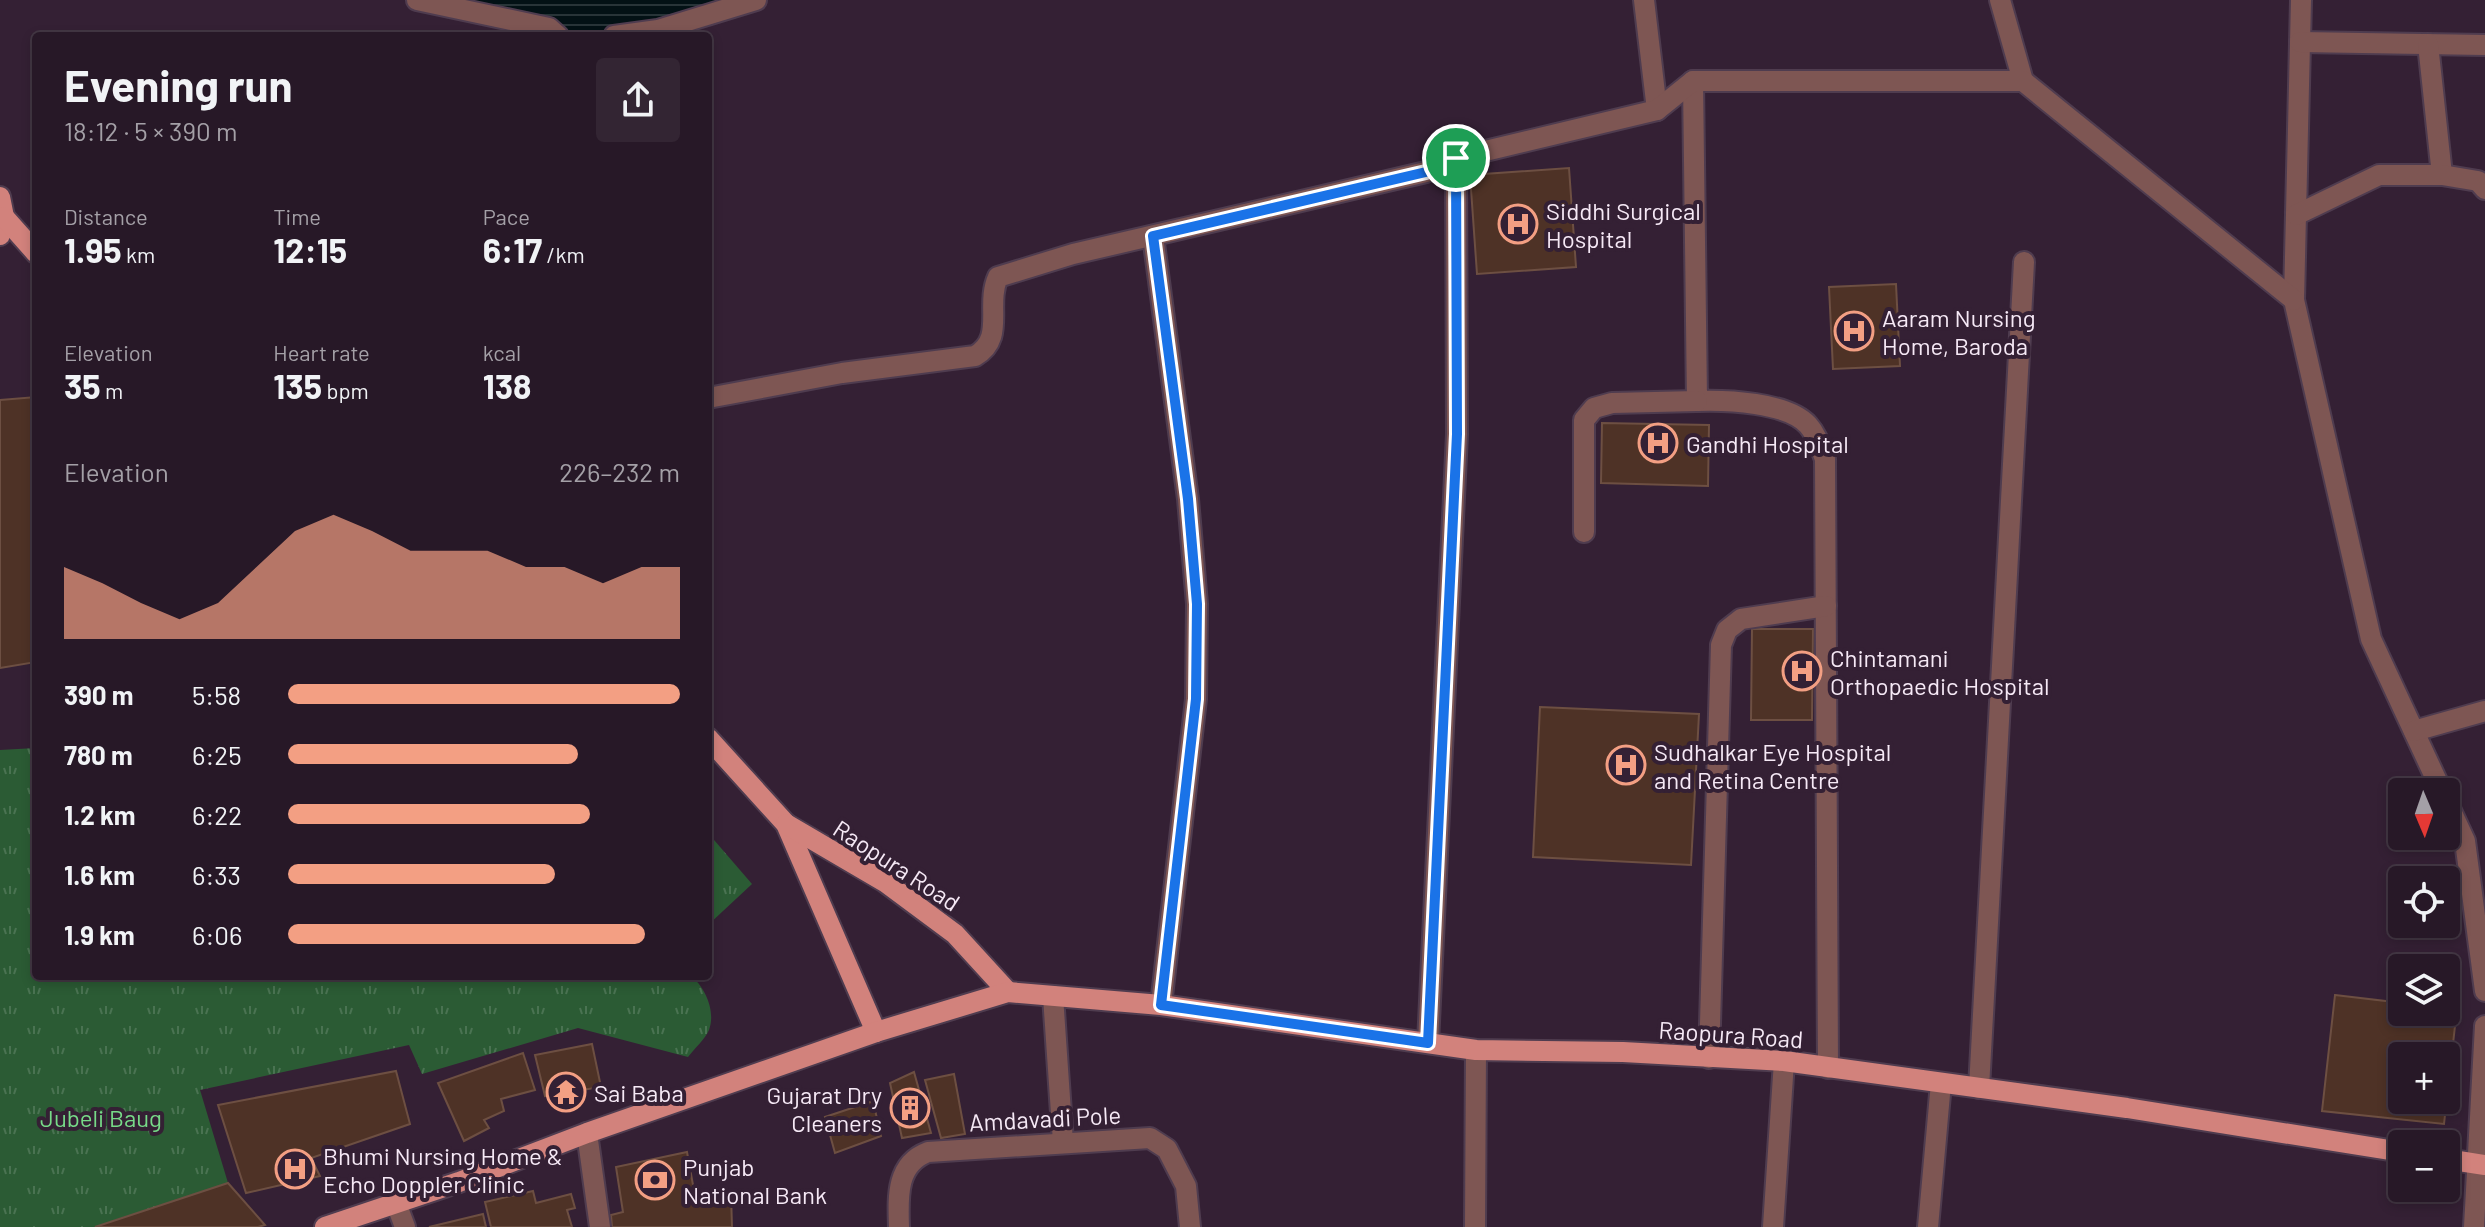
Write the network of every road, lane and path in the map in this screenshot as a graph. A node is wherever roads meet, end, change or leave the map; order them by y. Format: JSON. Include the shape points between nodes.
{"nodes":[{"id":1,"x":417,"y":0,"type":"edge"},
{"id":2,"x":756,"y":0,"type":"edge"},
{"id":3,"x":1644,"y":0,"type":"edge"},
{"id":4,"x":2000,"y":0,"type":"edge"},
{"id":5,"x":2301,"y":0,"type":"edge"},
{"id":6,"x":554,"y":32,"type":"edge"},
{"id":7,"x":643,"y":32,"type":"edge"},
{"id":8,"x":2300,"y":42,"type":"junction"},
{"id":9,"x":2428,"y":44,"type":"junction"},
{"id":10,"x":2485,"y":45,"type":"edge"},
{"id":11,"x":1693,"y":81,"type":"junction"},
{"id":12,"x":2023,"y":81,"type":"junction"},
{"id":13,"x":1657,"y":110,"type":"junction"},
{"id":14,"x":1456,"y":158,"type":"junction"},
{"id":15,"x":2442,"y":175,"type":"junction"},
{"id":16,"x":2485,"y":189,"type":"edge"},
{"id":17,"x":2296,"y":215,"type":"junction"},
{"id":18,"x":1,"y":217,"type":"edge"},
{"id":19,"x":1153,"y":236,"type":"junction"},
{"id":20,"x":32,"y":249,"type":"edge"},
{"id":21,"x":2024,"y":262,"type":"dead end"},
{"id":22,"x":2294,"y":300,"type":"junction"},
{"id":23,"x":712,"y":397,"type":"edge"},
{"id":24,"x":1697,"y":401,"type":"junction"},
{"id":25,"x":1584,"y":532,"type":"dead end"},
{"id":26,"x":1826,"y":606,"type":"junction"},
{"id":27,"x":2485,"y":711,"type":"edge"},
{"id":28,"x":2414,"y":731,"type":"junction"},
{"id":29,"x":712,"y":742,"type":"edge"},
{"id":30,"x":2436,"y":778,"type":"edge"},
{"id":31,"x":786,"y":824,"type":"junction"},
{"id":32,"x":2460,"y":830,"type":"edge"},
{"id":33,"x":2485,"y":991,"type":"edge"},
{"id":34,"x":1008,"y":992,"type":"junction"},
{"id":35,"x":1053,"y":996,"type":"junction"},
{"id":36,"x":1161,"y":1005,"type":"junction"},
{"id":37,"x":2485,"y":1026,"type":"edge"},
{"id":38,"x":876,"y":1032,"type":"junction"},
{"id":39,"x":1428,"y":1043,"type":"junction"},
{"id":40,"x":1476,"y":1050,"type":"junction"},
{"id":41,"x":1709,"y":1058,"type":"junction"},
{"id":42,"x":1784,"y":1061,"type":"junction"},
{"id":43,"x":1828,"y":1068,"type":"junction"},
{"id":44,"x":1941,"y":1083,"type":"junction"},
{"id":45,"x":1979,"y":1088,"type":"junction"},
{"id":46,"x":587,"y":1133,"type":"junction"},
{"id":47,"x":1063,"y":1142,"type":"junction"},
{"id":48,"x":2388,"y":1150,"type":"edge"},
{"id":49,"x":2460,"y":1161,"type":"edge"},
{"id":50,"x":2482,"y":1164,"type":"edge"},
{"id":51,"x":396,"y":1203,"type":"junction"},
{"id":52,"x":325,"y":1227,"type":"edge"},
{"id":53,"x":405,"y":1227,"type":"edge"},
{"id":54,"x":600,"y":1227,"type":"edge"},
{"id":55,"x":899,"y":1227,"type":"edge"},
{"id":56,"x":1190,"y":1227,"type":"edge"},
{"id":57,"x":1475,"y":1227,"type":"edge"},
{"id":58,"x":1773,"y":1227,"type":"edge"},
{"id":59,"x":1928,"y":1227,"type":"edge"},
{"id":60,"x":2474,"y":1227,"type":"edge"}],
"edges":[{"from":1,"to":6,"type":"street"},
{"from":2,"to":7,"type":"street"},
{"from":3,"to":13,"type":"street"},
{"from":4,"to":12,"type":"street"},
{"from":5,"to":8,"type":"street"},
{"from":8,"to":9,"type":"street"},
{"from":8,"to":17,"type":"street"},
{"from":9,"to":10,"type":"street"},
{"from":9,"to":15,"type":"street"},
{"from":11,"to":12,"type":"street"},
{"from":11,"to":13,"type":"street"},
{"from":11,"to":24,"type":"street"},
{"from":12,"to":22,"type":"street"},
{"from":13,"to":14,"type":"street"},
{"from":14,"to":19,"type":"street","via":[[1426,172]]},
{"from":14,"to":39,"type":"street","via":[[1457,434]]},
{"from":15,"to":16,"type":"street","via":[[2478,181]]},
{"from":15,"to":17,"type":"street","via":[[2379,175]]},
{"from":17,"to":22,"type":"street"},
{"from":18,"to":20,"type":"main road"},
{"from":19,"to":23,"type":"street","via":[[998,277],[992,291],[991,343],[975,356]]},
{"from":19,"to":36,"type":"street","via":[[1197,604],[1196,699]]},
{"from":21,"to":45,"type":"street"},
{"from":22,"to":28,"type":"street","via":[[2371,639]]},
{"from":24,"to":25,"type":"street","via":[[1594,408],[1584,420]]},
{"from":24,"to":26,"type":"street","via":[[1728,400],[1785,411],[1805,421],[1817,436],[1825,459]]},
{"from":26,"to":41,"type":"street","via":[[1741,619],[1727,630],[1721,645]]},
{"from":26,"to":43,"type":"street"},
{"from":27,"to":28,"type":"street"},
{"from":28,"to":30,"type":"street"},
{"from":29,"to":31,"type":"main road"},
{"from":31,"to":34,"type":"main road","name":"Raopura Road","via":[[885,882],[955,934]]},
{"from":31,"to":38,"type":"main road"},
{"from":32,"to":33,"type":"street"},
{"from":34,"to":35,"type":"main road","name":"Raopura Road"},
{"from":34,"to":38,"type":"main road"},
{"from":35,"to":36,"type":"main road","name":"Raopura Road"},
{"from":35,"to":47,"type":"street"},
{"from":36,"to":39,"type":"main road","name":"Raopura Road"},
{"from":37,"to":50,"type":"street"},
{"from":38,"to":46,"type":"main road"},
{"from":39,"to":40,"type":"main road","name":"Raopura Road"},
{"from":40,"to":41,"type":"main road","name":"Raopura Road"},
{"from":40,"to":57,"type":"street"},
{"from":41,"to":42,"type":"main road","name":"Raopura Road"},
{"from":42,"to":43,"type":"main road","name":"Raopura Road"},
{"from":42,"to":58,"type":"street"},
{"from":43,"to":44,"type":"main road","name":"Raopura Road"},
{"from":44,"to":45,"type":"main road","name":"Raopura Road"},
{"from":44,"to":59,"type":"street"},
{"from":45,"to":48,"type":"main road","name":"Raopura Road"},
{"from":46,"to":51,"type":"main road"},
{"from":46,"to":54,"type":"street"},
{"from":47,"to":55,"type":"street","name":"Amdavadi Pole","via":[[914,1157],[898,1195]]},
{"from":47,"to":56,"type":"street","name":"Amdavadi Pole","via":[[1150,1138],[1167,1149],[1186,1186]]},
{"from":49,"to":50,"type":"main road"},
{"from":50,"to":60,"type":"street"},
{"from":51,"to":52,"type":"main road"},
{"from":51,"to":53,"type":"street"}]}
